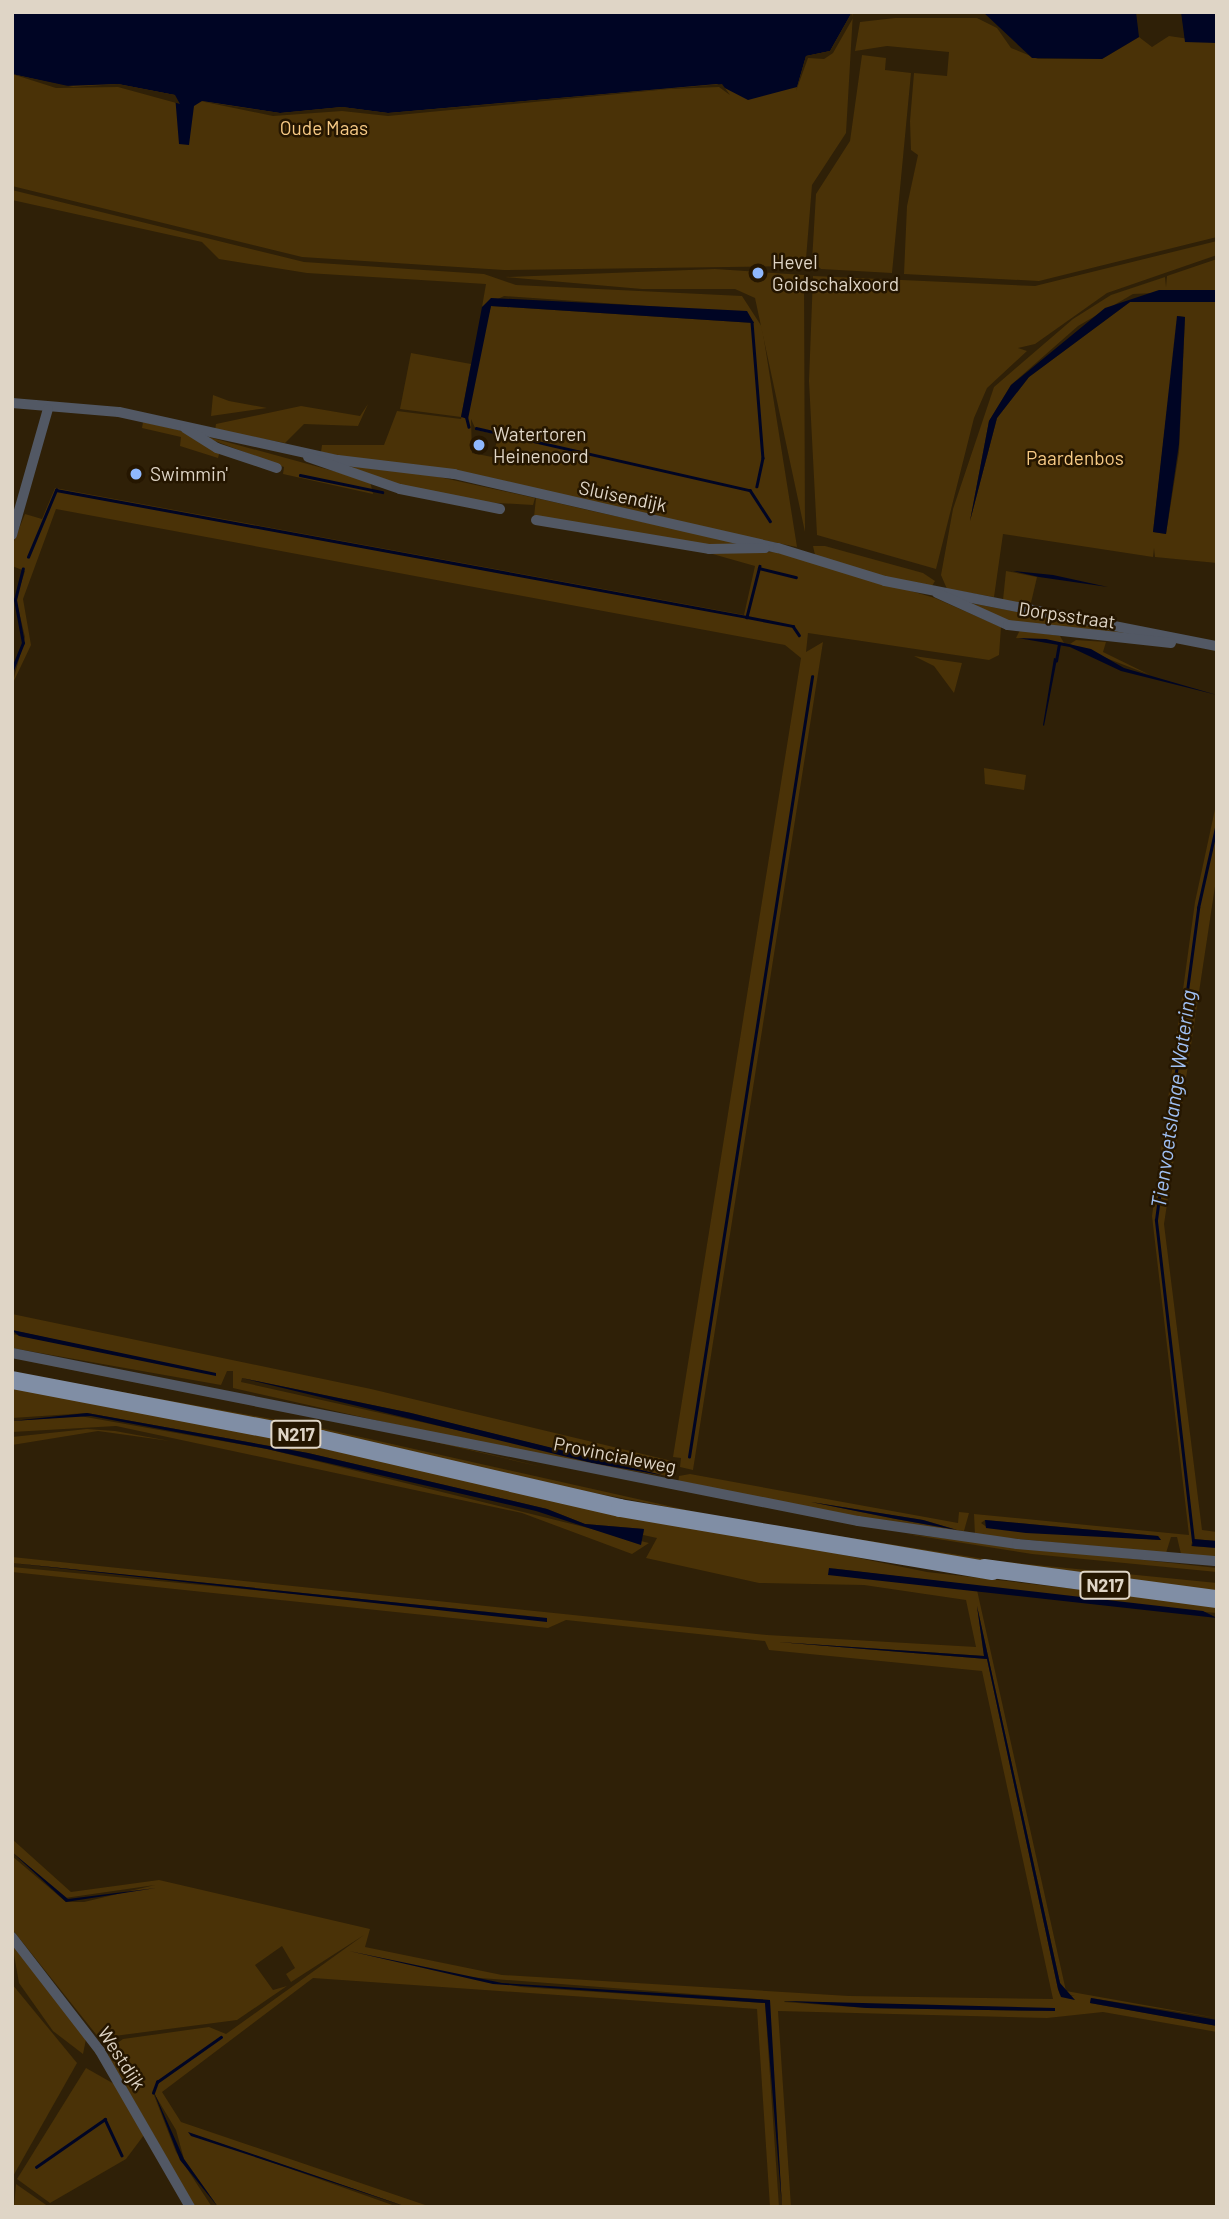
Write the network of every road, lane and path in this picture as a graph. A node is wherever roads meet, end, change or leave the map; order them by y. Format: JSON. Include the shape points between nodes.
{"nodes":[{"id":1,"x":12,"y":403,"type":"edge"},
{"id":2,"x":48,"y":409,"type":"junction"},
{"id":3,"x":183,"y":426,"type":"junction"},
{"id":4,"x":302,"y":453,"type":"junction"},
{"id":5,"x":277,"y":468,"type":"dead end"},
{"id":6,"x":500,"y":509,"type":"dead end"},
{"id":7,"x":536,"y":520,"type":"dead end"},
{"id":8,"x":12,"y":535,"type":"edge"},
{"id":9,"x":771,"y":546,"type":"junction"},
{"id":10,"x":936,"y":592,"type":"junction"},
{"id":11,"x":996,"y":604,"type":"joint"},
{"id":12,"x":1202,"y":643,"type":"junction"},
{"id":13,"x":1217,"y":646,"type":"edge"},
{"id":14,"x":12,"y":1353,"type":"edge"},
{"id":15,"x":12,"y":1380,"type":"edge"},
{"id":16,"x":1217,"y":1561,"type":"edge"},
{"id":17,"x":1217,"y":1599,"type":"edge"},
{"id":18,"x":12,"y":1937,"type":"edge"},
{"id":19,"x":190,"y":2207,"type":"edge"}],
"edges":[{"from":1,"to":2,"type":"street","name":"Sluisendijk"},
{"from":2,"to":3,"type":"street","name":"Sluisendijk","via":[[105,410]]},
{"from":2,"to":8,"type":"street"},
{"from":3,"to":4,"type":"street","name":"Sluisendijk"},
{"from":3,"to":5,"type":"street","name":"Sluisendijk","via":[[217,448]]},
{"from":4,"to":6,"type":"street","name":"Sluisendijk","via":[[394,488]]},
{"from":4,"to":9,"type":"street","name":"Sluisendijk","via":[[454,474]]},
{"from":7,"to":9,"type":"street","name":"Sluisendijk","via":[[701,548]]},
{"from":9,"to":10,"type":"street","name":"Sluisendijk"},
{"from":10,"to":11,"type":"street","name":"Sluisendijk"},
{"from":10,"to":12,"type":"street","name":"Dorpsstraat","via":[[1008,625]]},
{"from":11,"to":12,"type":"street","name":"Dorpsstraat"},
{"from":12,"to":13,"type":"street","name":"Dorpsstraat"},
{"from":14,"to":16,"type":"street","name":"Provincialeweg","via":[[296,1404],[564,1467],[858,1521],[1017,1544]]},
{"from":15,"to":17,"type":"main road","number":"N217","via":[[245,1423],[579,1497],[993,1571]]},
{"from":18,"to":19,"type":"street","name":"Westdijk","via":[[100,2051]]}]}
